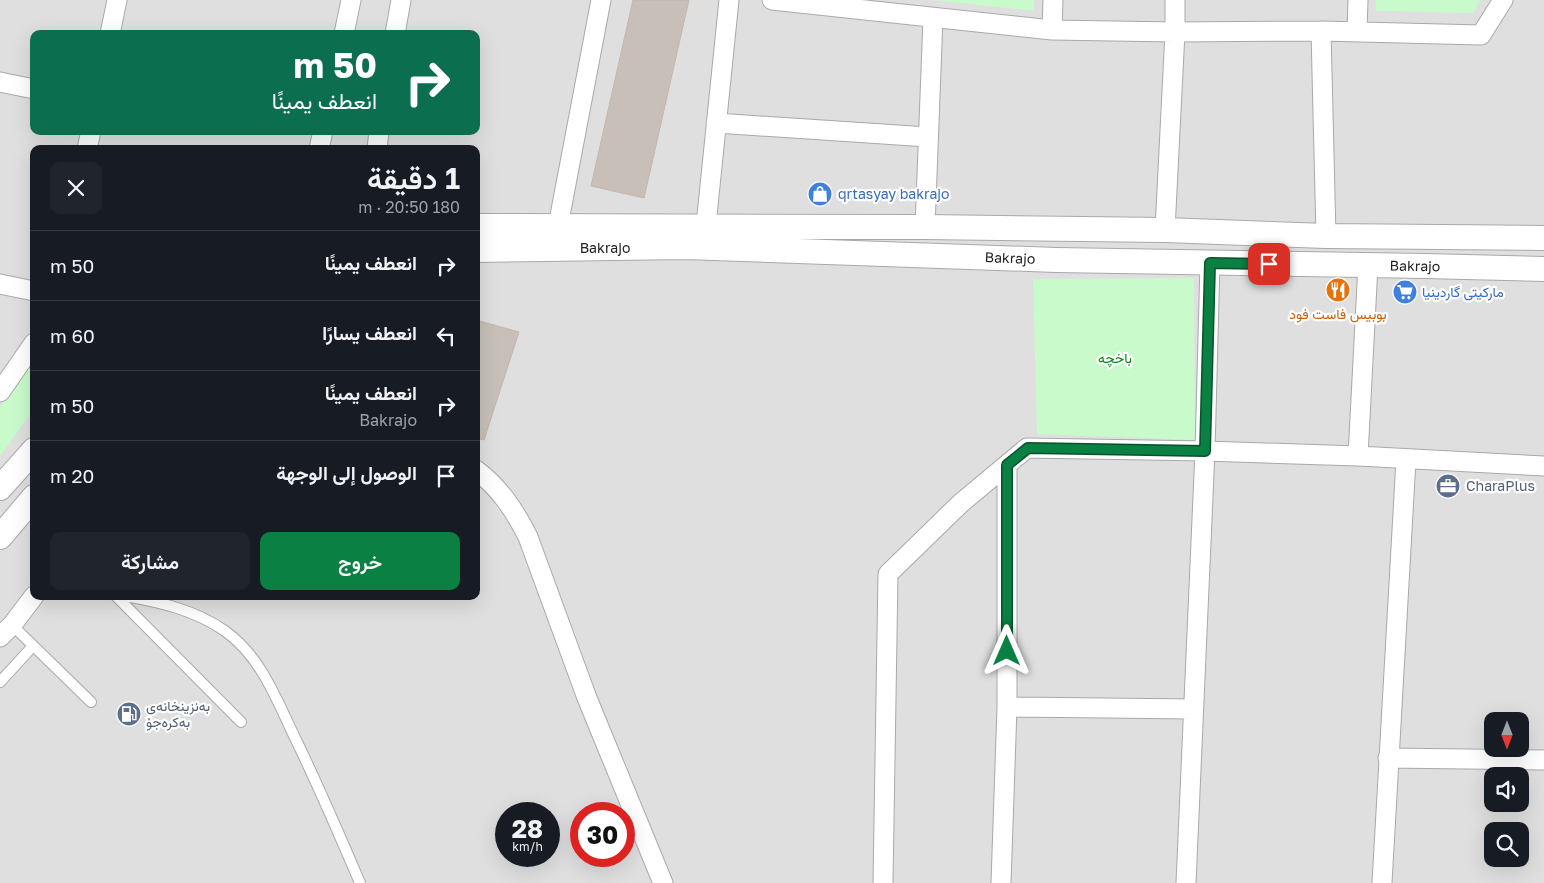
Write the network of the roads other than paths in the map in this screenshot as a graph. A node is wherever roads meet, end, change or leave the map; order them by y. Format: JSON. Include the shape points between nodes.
{"nodes":[{"id":1,"x":117,"y":0,"type":"edge"},
{"id":2,"x":351,"y":0,"type":"edge"},
{"id":3,"x":402,"y":0,"type":"edge"},
{"id":4,"x":601,"y":0,"type":"edge"},
{"id":5,"x":729,"y":0,"type":"edge"},
{"id":6,"x":741,"y":0,"type":"edge"},
{"id":7,"x":772,"y":0,"type":"edge"},
{"id":8,"x":1053,"y":0,"type":"edge"},
{"id":9,"x":1175,"y":0,"type":"edge"},
{"id":10,"x":1358,"y":0,"type":"edge"},
{"id":11,"x":1503,"y":0,"type":"edge"},
{"id":12,"x":933,"y":18,"type":"junction"},
{"id":13,"x":726,"y":24,"type":"junction"},
{"id":14,"x":111,"y":30,"type":"edge"},
{"id":15,"x":345,"y":30,"type":"edge"},
{"id":16,"x":396,"y":30,"type":"edge"},
{"id":17,"x":1052,"y":30,"type":"junction"},
{"id":18,"x":1321,"y":31,"type":"junction"},
{"id":19,"x":1175,"y":32,"type":"junction"},
{"id":20,"x":1357,"y":32,"type":"junction"},
{"id":21,"x":0,"y":82,"type":"edge"},
{"id":22,"x":30,"y":88,"type":"edge"},
{"id":23,"x":716,"y":123,"type":"junction"},
{"id":24,"x":928,"y":137,"type":"junction"},
{"id":25,"x":706,"y":225,"type":"junction"},
{"id":26,"x":480,"y":226,"type":"edge"},
{"id":27,"x":558,"y":226,"type":"junction"},
{"id":28,"x":925,"y":227,"type":"junction"},
{"id":29,"x":1165,"y":230,"type":"junction"},
{"id":30,"x":1326,"y":236,"type":"junction"},
{"id":31,"x":1544,"y":238,"type":"edge"},
{"id":32,"x":480,"y":250,"type":"edge"},
{"id":33,"x":1210,"y":263,"type":"junction"},
{"id":34,"x":1368,"y":265,"type":"junction"},
{"id":35,"x":1544,"y":269,"type":"edge"},
{"id":36,"x":0,"y":284,"type":"edge"},
{"id":37,"x":30,"y":290,"type":"edge"},
{"id":38,"x":30,"y":349,"type":"edge"},
{"id":39,"x":0,"y":392,"type":"edge"},
{"id":40,"x":1205,"y":451,"type":"junction"},
{"id":41,"x":30,"y":454,"type":"edge"},
{"id":42,"x":1358,"y":456,"type":"junction"},
{"id":43,"x":1406,"y":460,"type":"junction"},
{"id":44,"x":1007,"y":465,"type":"junction"},
{"id":45,"x":1544,"y":466,"type":"edge"},
{"id":46,"x":480,"y":474,"type":"edge"},
{"id":47,"x":0,"y":488,"type":"edge"},
{"id":48,"x":30,"y":502,"type":"edge"},
{"id":49,"x":0,"y":537,"type":"edge"},
{"id":50,"x":31,"y":600,"type":"edge"},
{"id":51,"x":120,"y":600,"type":"edge"},
{"id":52,"x":145,"y":600,"type":"edge"},
{"id":53,"x":6,"y":631,"type":"edge"},
{"id":54,"x":33,"y":646,"type":"junction"},
{"id":55,"x":0,"y":682,"type":"edge"},
{"id":56,"x":91,"y":702,"type":"dead end"},
{"id":57,"x":1007,"y":707,"type":"junction"},
{"id":58,"x":1193,"y":708,"type":"junction"},
{"id":59,"x":241,"y":722,"type":"dead end"},
{"id":60,"x":1388,"y":758,"type":"junction"},
{"id":61,"x":1544,"y":760,"type":"edge"},
{"id":62,"x":360,"y":883,"type":"edge"},
{"id":63,"x":663,"y":883,"type":"edge"},
{"id":64,"x":883,"y":883,"type":"edge"},
{"id":65,"x":1002,"y":883,"type":"edge"},
{"id":66,"x":1186,"y":883,"type":"edge"},
{"id":67,"x":1382,"y":883,"type":"edge"}],
"edges":[{"from":1,"to":14,"type":"street"},
{"from":2,"to":15,"type":"street"},
{"from":3,"to":16,"type":"street"},
{"from":4,"to":27,"type":"street"},
{"from":5,"to":13,"type":"street"},
{"from":6,"to":13,"type":"street"},
{"from":7,"to":12,"type":"street"},
{"from":8,"to":17,"type":"street"},
{"from":9,"to":19,"type":"street"},
{"from":10,"to":20,"type":"street"},
{"from":11,"to":20,"type":"street","via":[[1481,35]]},
{"from":12,"to":17,"type":"street"},
{"from":12,"to":24,"type":"street"},
{"from":13,"to":23,"type":"street"},
{"from":17,"to":19,"type":"street"},
{"from":18,"to":19,"type":"street"},
{"from":18,"to":20,"type":"street"},
{"from":18,"to":30,"type":"street"},
{"from":19,"to":29,"type":"street"},
{"from":21,"to":22,"type":"street"},
{"from":23,"to":24,"type":"street"},
{"from":23,"to":25,"type":"street"},
{"from":24,"to":28,"type":"street"},
{"from":25,"to":27,"type":"street","name":"Bakrajo"},
{"from":25,"to":28,"type":"street","name":"Bakrajo"},
{"from":26,"to":27,"type":"street","name":"Bakrajo"},
{"from":28,"to":29,"type":"street","name":"Bakrajo"},
{"from":29,"to":30,"type":"street","name":"Bakrajo"},
{"from":30,"to":31,"type":"street","name":"Bakrajo"},
{"from":32,"to":33,"type":"street","name":"Bakrajo","via":[[686,247]]},
{"from":33,"to":34,"type":"street","name":"Bakrajo"},
{"from":33,"to":40,"type":"street"},
{"from":34,"to":35,"type":"street","name":"Bakrajo"},
{"from":34,"to":42,"type":"street"},
{"from":36,"to":37,"type":"street"},
{"from":38,"to":39,"type":"street"},
{"from":40,"to":42,"type":"street"},
{"from":40,"to":44,"type":"street","via":[[1028,448]]},
{"from":40,"to":58,"type":"street"},
{"from":41,"to":47,"type":"street"},
{"from":42,"to":43,"type":"street"},
{"from":43,"to":45,"type":"street"},
{"from":43,"to":60,"type":"street"},
{"from":44,"to":57,"type":"street"},
{"from":44,"to":64,"type":"street","via":[[961,503],[888,574]]},
{"from":46,"to":63,"type":"street","via":[[502,494],[528,537],[587,698]]},
{"from":48,"to":49,"type":"street"},
{"from":50,"to":53,"type":"street"},
{"from":51,"to":59,"type":"lane"},
{"from":52,"to":62,"type":"lane","via":[[196,614],[225,631],[247,651],[265,675],[332,815]]},
{"from":53,"to":54,"type":"lane"},
{"from":54,"to":55,"type":"lane"},
{"from":54,"to":56,"type":"lane"},
{"from":57,"to":58,"type":"street"},
{"from":57,"to":65,"type":"street"},
{"from":58,"to":66,"type":"street"},
{"from":60,"to":61,"type":"street"},
{"from":60,"to":67,"type":"street"}]}
